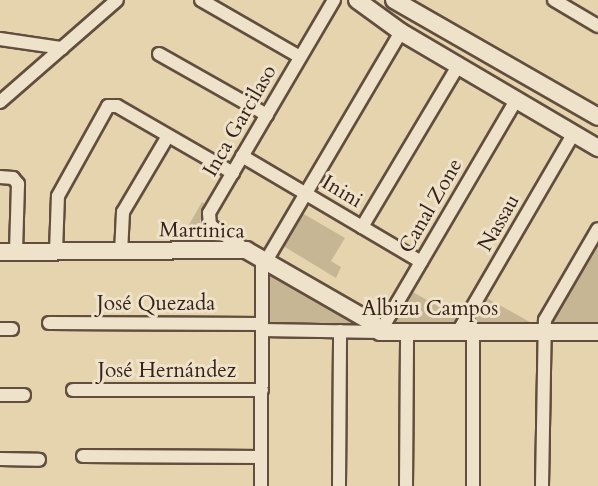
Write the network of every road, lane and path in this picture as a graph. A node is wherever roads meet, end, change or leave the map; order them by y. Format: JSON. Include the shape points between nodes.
{"nodes":[{"id":1,"x":117,"y":0,"type":"edge"},
{"id":2,"x":201,"y":0,"type":"edge"},
{"id":3,"x":334,"y":0,"type":"edge"},
{"id":4,"x":357,"y":0,"type":"edge"},
{"id":5,"x":554,"y":0,"type":"edge"},
{"id":6,"x":399,"y":1,"type":"edge"},
{"id":7,"x":598,"y":26,"type":"edge"},
{"id":8,"x":401,"y":32,"type":"junction"},
{"id":9,"x":0,"y":39,"type":"edge"},
{"id":10,"x":62,"y":48,"type":"junction"},
{"id":11,"x":159,"y":54,"type":"dead end"},
{"id":12,"x":300,"y":57,"type":"junction"},
{"id":13,"x":458,"y":66,"type":"junction"},
{"id":14,"x":516,"y":100,"type":"junction"},
{"id":15,"x":0,"y":102,"type":"edge"},
{"id":16,"x":267,"y":115,"type":"junction"},
{"id":17,"x":598,"y":117,"type":"edge"},
{"id":18,"x":574,"y":133,"type":"junction"},
{"id":19,"x":168,"y":136,"type":"junction"},
{"id":20,"x":598,"y":148,"type":"edge"},
{"id":21,"x":242,"y":156,"type":"junction"},
{"id":22,"x":233,"y":173,"type":"junction"},
{"id":23,"x":0,"y":177,"type":"edge"},
{"id":24,"x":306,"y":194,"type":"junction"},
{"id":25,"x":362,"y":227,"type":"junction"},
{"id":26,"x":598,"y":230,"type":"edge"},
{"id":27,"x":246,"y":250,"type":"junction"},
{"id":28,"x":8,"y":252,"type":"edge"},
{"id":29,"x":56,"y":252,"type":"junction"},
{"id":30,"x":121,"y":253,"type":"junction"},
{"id":31,"x":264,"y":260,"type":"junction"},
{"id":32,"x":421,"y":262,"type":"junction"},
{"id":33,"x":49,"y":323,"type":"dead end"},
{"id":34,"x":262,"y":327,"type":"junction"},
{"id":35,"x":340,"y":331,"type":"junction"},
{"id":36,"x":380,"y":332,"type":"junction"},
{"id":37,"x":407,"y":332,"type":"junction"},
{"id":38,"x":466,"y":332,"type":"junction"},
{"id":39,"x":542,"y":332,"type":"junction"},
{"id":40,"x":598,"y":332,"type":"edge"},
{"id":41,"x":73,"y":390,"type":"dead end"},
{"id":42,"x":262,"y":390,"type":"junction"},
{"id":43,"x":0,"y":394,"type":"edge"},
{"id":44,"x":24,"y":395,"type":"dead end"},
{"id":45,"x":83,"y":456,"type":"dead end"},
{"id":46,"x":261,"y":457,"type":"junction"},
{"id":47,"x":0,"y":459,"type":"edge"},
{"id":48,"x":39,"y":460,"type":"dead end"},
{"id":49,"x":261,"y":486,"type":"edge"},
{"id":50,"x":339,"y":486,"type":"edge"},
{"id":51,"x":406,"y":486,"type":"edge"},
{"id":52,"x":473,"y":486,"type":"edge"},
{"id":53,"x":542,"y":486,"type":"edge"}],
"edges":[{"from":1,"to":10,"type":"street"},
{"from":2,"to":12,"type":"street"},
{"from":3,"to":12,"type":"street","name":"Inca Garcilaso"},
{"from":4,"to":8,"type":"street"},
{"from":5,"to":7,"type":"street"},
{"from":6,"to":17,"type":"street"},
{"from":8,"to":13,"type":"street"},
{"from":8,"to":24,"type":"street"},
{"from":9,"to":10,"type":"street"},
{"from":10,"to":15,"type":"street"},
{"from":11,"to":16,"type":"street"},
{"from":12,"to":16,"type":"street","name":"Inca Garcilaso"},
{"from":13,"to":14,"type":"street"},
{"from":13,"to":25,"type":"street"},
{"from":14,"to":18,"type":"street"},
{"from":14,"to":32,"type":"street","name":"Canal Zone"},
{"from":16,"to":21,"type":"street","name":"Inca Garcilaso"},
{"from":18,"to":20,"type":"street"},
{"from":18,"to":38,"type":"street","name":"Nassau"},
{"from":19,"to":22,"type":"street"},
{"from":19,"to":29,"type":"street","via":[[111,105],[58,196]]},
{"from":19,"to":30,"type":"street","via":[[123,212]]},
{"from":21,"to":22,"type":"street","name":"Inca Garcilaso"},
{"from":21,"to":24,"type":"street","name":"Inini"},
{"from":22,"to":27,"type":"street","name":"Inca Garcilaso","via":[[208,222]]},
{"from":23,"to":28,"type":"street","via":[[14,178],[18,184]]},
{"from":24,"to":25,"type":"street","name":"Inini"},
{"from":24,"to":31,"type":"street"},
{"from":25,"to":32,"type":"street","name":"Inini"},
{"from":26,"to":39,"type":"street","via":[[550,310]]},
{"from":27,"to":30,"type":"street","name":"Martinica"},
{"from":27,"to":31,"type":"street","name":"Martinica"},
{"from":28,"to":29,"type":"street","name":"Martinica"},
{"from":29,"to":30,"type":"street","name":"Martinica"},
{"from":31,"to":34,"type":"street"},
{"from":31,"to":36,"type":"street","name":"Martinica","via":[[373,323]]},
{"from":32,"to":36,"type":"street","name":"Canal Zone"},
{"from":33,"to":34,"type":"street","name":"José Quezada"},
{"from":34,"to":35,"type":"street","name":"Albizu Campos"},
{"from":34,"to":42,"type":"street"},
{"from":35,"to":36,"type":"street","name":"Albizu Campos"},
{"from":35,"to":50,"type":"street"},
{"from":36,"to":37,"type":"street","name":"Albizu Campos"},
{"from":37,"to":38,"type":"street","name":"Albizu Campos"},
{"from":37,"to":51,"type":"street"},
{"from":38,"to":39,"type":"street","name":"Albizu Campos"},
{"from":38,"to":52,"type":"street"},
{"from":39,"to":40,"type":"street","name":"Albizu Campos"},
{"from":39,"to":53,"type":"street"},
{"from":41,"to":42,"type":"street","name":"José Hernández"},
{"from":42,"to":46,"type":"street"},
{"from":43,"to":44,"type":"street"},
{"from":45,"to":46,"type":"street"},
{"from":46,"to":49,"type":"street"},
{"from":47,"to":48,"type":"street"}]}
